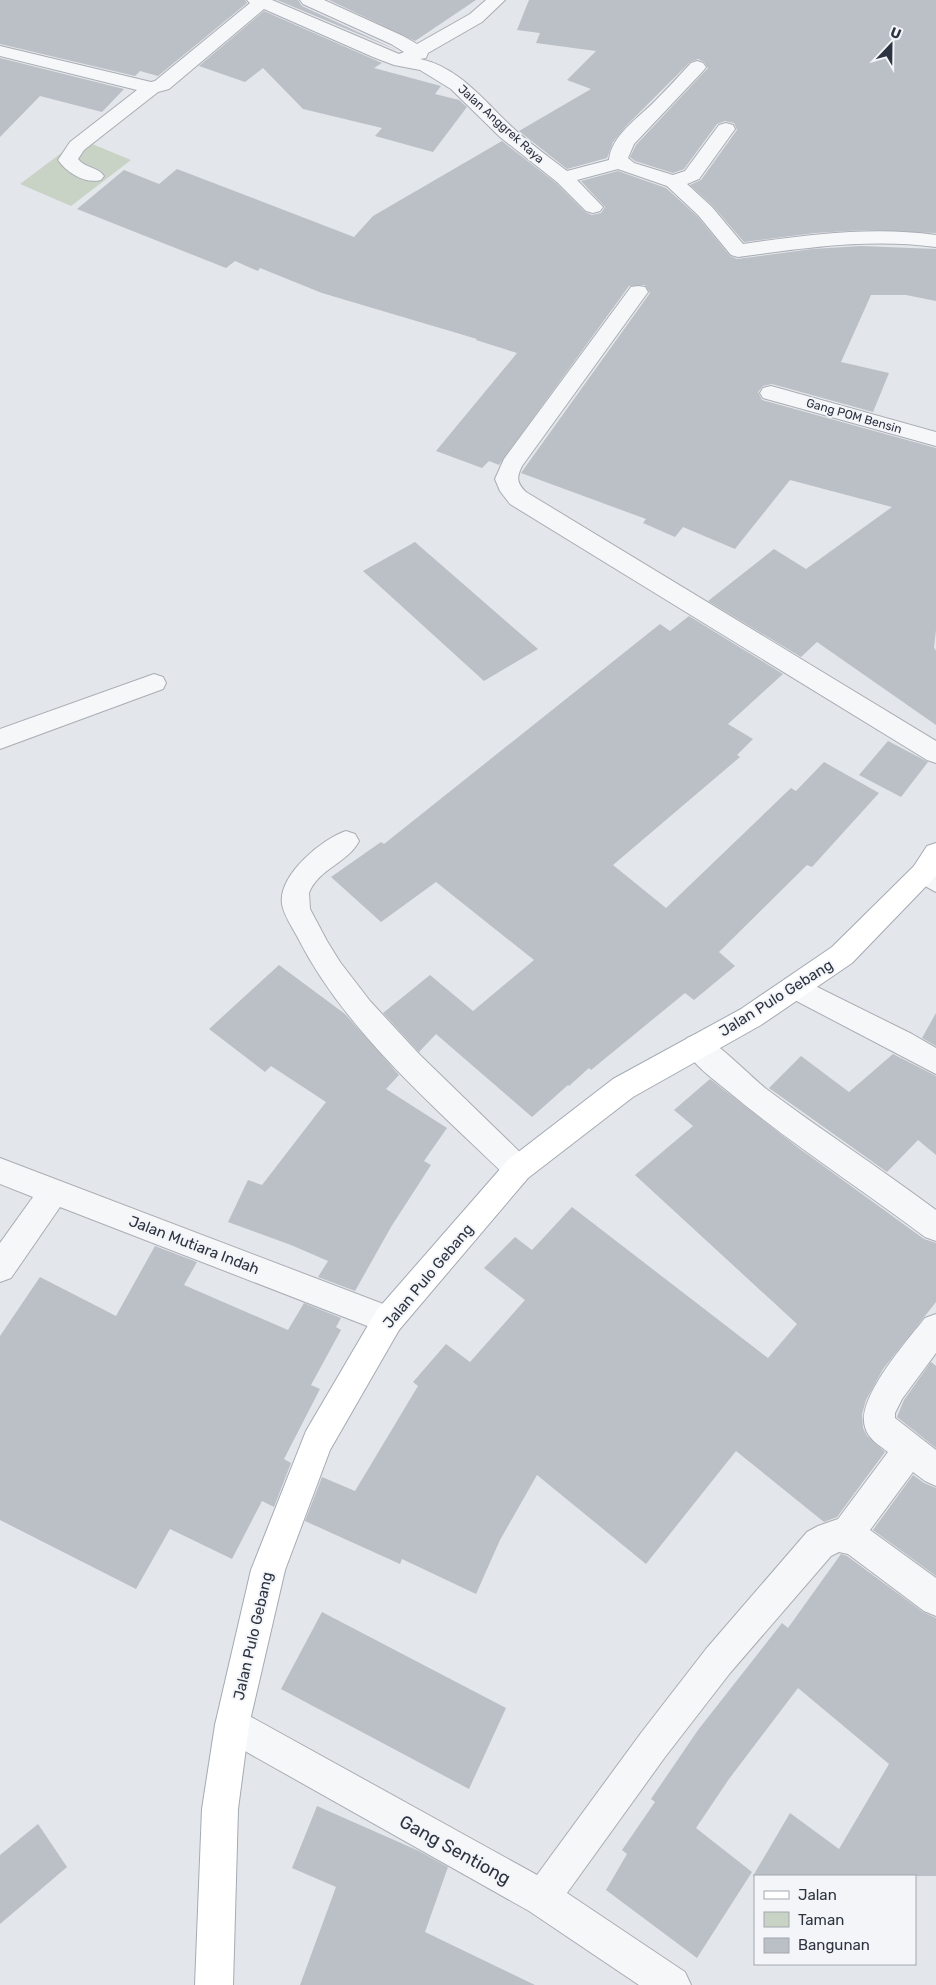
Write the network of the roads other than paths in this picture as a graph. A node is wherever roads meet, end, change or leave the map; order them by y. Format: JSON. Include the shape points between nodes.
{"nodes":[{"id":1,"x":309,"y":0,"type":"edge"},
{"id":2,"x":496,"y":0,"type":"edge"},
{"id":3,"x":259,"y":1,"type":"edge"},
{"id":4,"x":0,"y":51,"type":"edge"},
{"id":5,"x":422,"y":59,"type":"junction"},
{"id":6,"x":697,"y":67,"type":"dead end"},
{"id":7,"x":150,"y":88,"type":"junction"},
{"id":8,"x":726,"y":129,"type":"dead end"},
{"id":9,"x":621,"y":164,"type":"junction"},
{"id":10,"x":94,"y":176,"type":"dead end"},
{"id":11,"x":564,"y":178,"type":"junction"},
{"id":12,"x":674,"y":182,"type":"junction"},
{"id":13,"x":593,"y":207,"type":"dead end"},
{"id":14,"x":936,"y":241,"type":"edge"},
{"id":15,"x":638,"y":292,"type":"dead end"},
{"id":16,"x":772,"y":393,"type":"dead end"},
{"id":17,"x":936,"y":439,"type":"edge"},
{"id":18,"x":154,"y":684,"type":"dead end"},
{"id":19,"x":0,"y":739,"type":"edge"},
{"id":20,"x":936,"y":753,"type":"edge"},
{"id":21,"x":346,"y":841,"type":"dead end"},
{"id":22,"x":932,"y":869,"type":"edge"},
{"id":23,"x":795,"y":987,"type":"junction"},
{"id":24,"x":697,"y":1046,"type":"junction"},
{"id":25,"x":936,"y":1062,"type":"edge"},
{"id":26,"x":518,"y":1169,"type":"junction"},
{"id":27,"x":0,"y":1172,"type":"edge"},
{"id":28,"x":54,"y":1191,"type":"junction"},
{"id":29,"x":936,"y":1227,"type":"edge"},
{"id":30,"x":0,"y":1268,"type":"edge"},
{"id":31,"x":388,"y":1320,"type":"junction"},
{"id":32,"x":933,"y":1339,"type":"edge"},
{"id":33,"x":909,"y":1450,"type":"junction"},
{"id":34,"x":936,"y":1470,"type":"edge"},
{"id":35,"x":846,"y":1535,"type":"junction"},
{"id":36,"x":936,"y":1599,"type":"edge"},
{"id":37,"x":232,"y":1725,"type":"junction"},
{"id":38,"x":542,"y":1898,"type":"junction"},
{"id":39,"x":214,"y":1985,"type":"edge"},
{"id":40,"x":672,"y":1985,"type":"edge"}],
"edges":[{"from":1,"to":5,"type":"street","name":"Jalan Anggrek Raya"},
{"from":2,"to":5,"type":"street"},
{"from":3,"to":5,"type":"street","via":[[400,61]]},
{"from":3,"to":7,"type":"street","via":[[162,85]]},
{"from":4,"to":7,"type":"street"},
{"from":5,"to":11,"type":"street","name":"Jalan Anggrek Raya","via":[[458,85],[508,133]]},
{"from":6,"to":9,"type":"street","via":[[622,146],[618,159]]},
{"from":7,"to":10,"type":"street","via":[[77,146],[70,156],[68,160],[75,168]]},
{"from":8,"to":12,"type":"street","via":[[692,175]]},
{"from":9,"to":11,"type":"street"},
{"from":9,"to":12,"type":"street"},
{"from":11,"to":13,"type":"street","name":"Jalan Anggrek Raya"},
{"from":12,"to":14,"type":"street","via":[[705,211],[738,251],[856,238]]},
{"from":15,"to":20,"type":"street","via":[[512,464],[505,478],[506,486],[518,498]]},
{"from":16,"to":17,"type":"street","name":"Gang POM Bensin"},
{"from":18,"to":19,"type":"street"},
{"from":21,"to":26,"type":"street","via":[[311,867],[296,892],[295,903],[318,952],[375,1028]]},
{"from":22,"to":23,"type":"main road","name":"Jalan Pulo Gebang","via":[[842,955]]},
{"from":23,"to":24,"type":"main road","name":"Jalan Pulo Gebang","via":[[751,1017]]},
{"from":23,"to":25,"type":"street"},
{"from":24,"to":26,"type":"main road","name":"Jalan Pulo Gebang","via":[[623,1088]]},
{"from":24,"to":29,"type":"street","via":[[759,1100]]},
{"from":26,"to":31,"type":"main road","name":"Jalan Pulo Gebang"},
{"from":27,"to":28,"type":"street","name":"Jalan Mutiara Indah"},
{"from":28,"to":30,"type":"street"},
{"from":28,"to":31,"type":"street","name":"Jalan Mutiara Indah"},
{"from":31,"to":37,"type":"main road","name":"Jalan Pulo Gebang","via":[[317,1442],[268,1570]]},
{"from":32,"to":33,"type":"street","via":[[891,1388],[878,1411],[880,1426]]},
{"from":33,"to":34,"type":"street"},
{"from":33,"to":35,"type":"street"},
{"from":35,"to":36,"type":"street"},
{"from":35,"to":38,"type":"street","via":[[829,1536],[819,1544],[718,1661]]},
{"from":37,"to":38,"type":"street","name":"Gang Sentiong"},
{"from":37,"to":39,"type":"main road","name":"Jalan Pulo Gebang","via":[[220,1809]]},
{"from":38,"to":40,"type":"street","name":"Gang Sentiong"}]}
